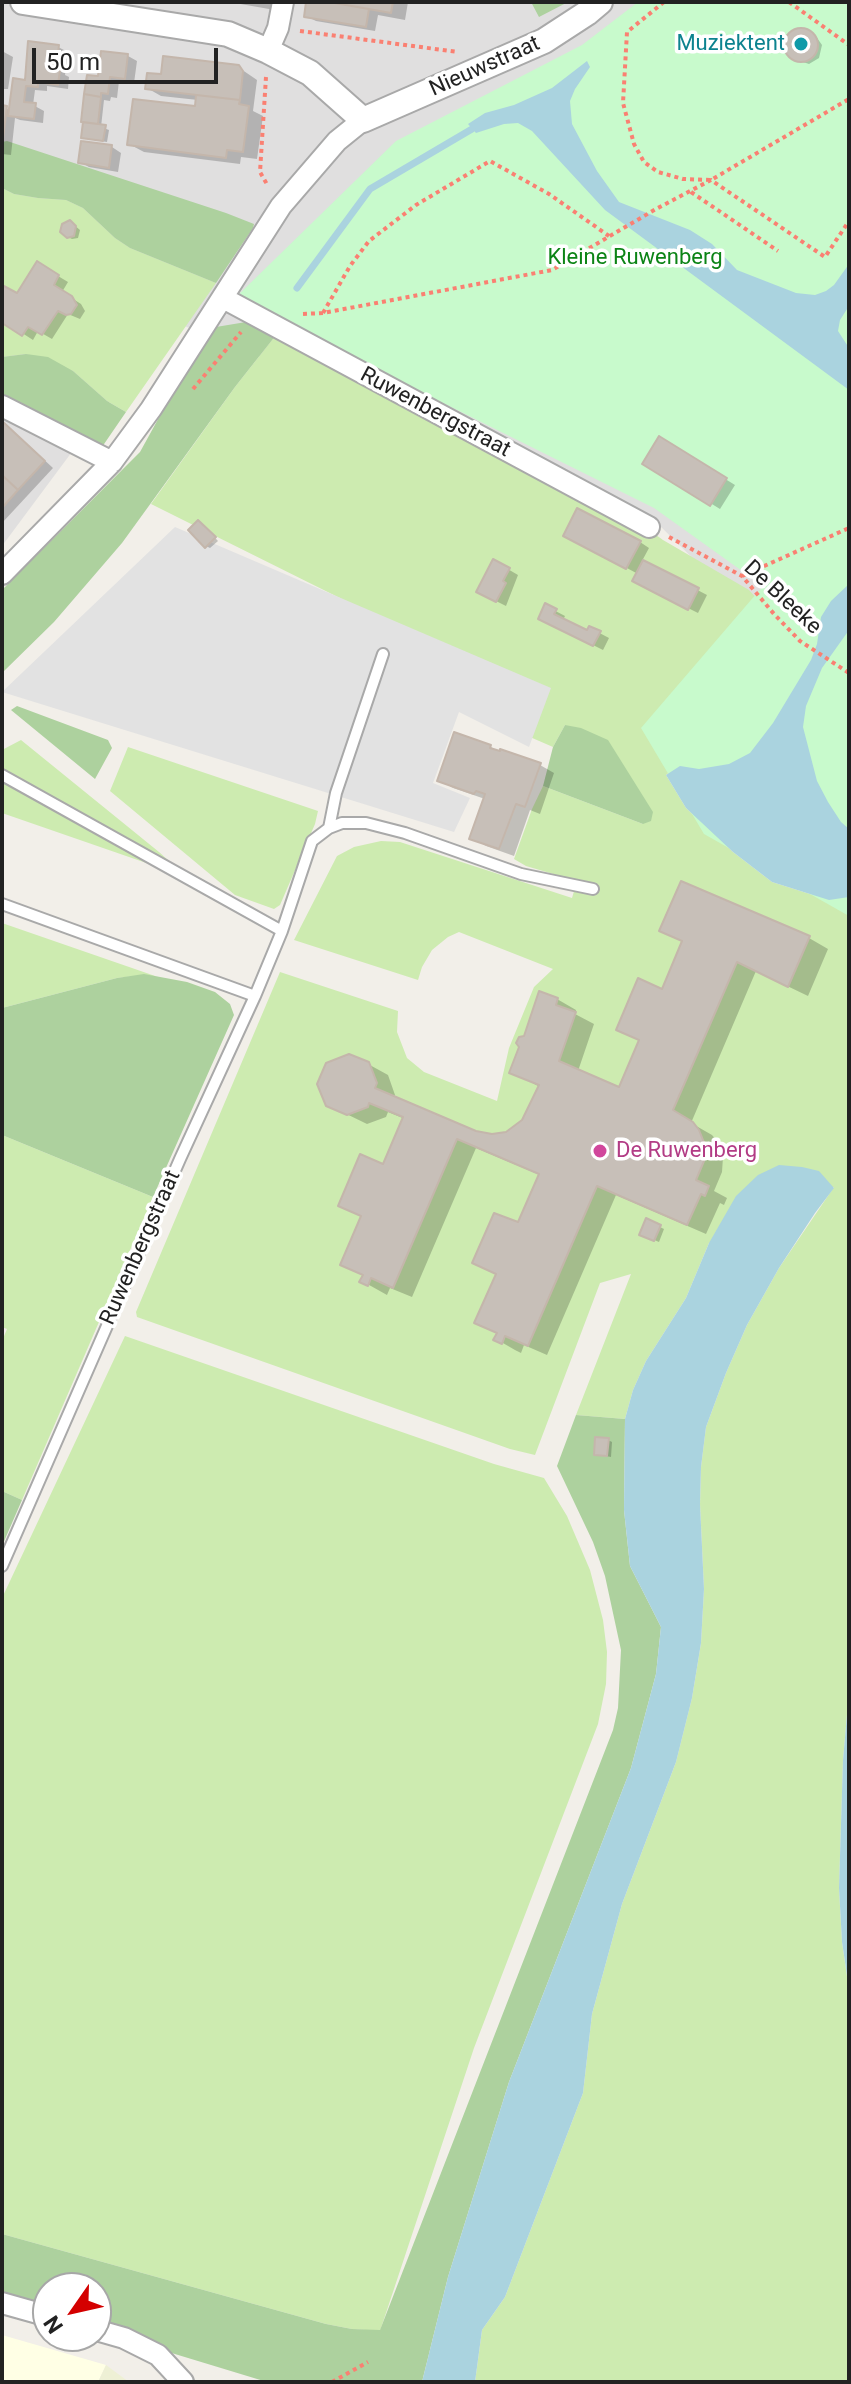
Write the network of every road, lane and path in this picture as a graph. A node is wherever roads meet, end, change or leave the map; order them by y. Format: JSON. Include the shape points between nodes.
{"nodes":[{"id":1,"x":23,"y":2,"type":"edge"},
{"id":2,"x":283,"y":2,"type":"edge"},
{"id":3,"x":600,"y":2,"type":"edge"},
{"id":4,"x":664,"y":2,"type":"edge"},
{"id":5,"x":789,"y":2,"type":"edge"},
{"id":6,"x":278,"y":28,"type":"junction"},
{"id":7,"x":849,"y":45,"type":"edge"},
{"id":8,"x":268,"y":51,"type":"junction"},
{"id":9,"x":462,"y":53,"type":"dead end"},
{"id":10,"x":849,"y":99,"type":"edge"},
{"id":11,"x":363,"y":120,"type":"junction"},
{"id":12,"x":711,"y":180,"type":"junction"},
{"id":13,"x":690,"y":191,"type":"junction"},
{"id":14,"x":281,"y":206,"type":"junction"},
{"id":15,"x":849,"y":221,"type":"edge"},
{"id":16,"x":609,"y":236,"type":"junction"},
{"id":17,"x":778,"y":251,"type":"dead end"},
{"id":18,"x":223,"y":298,"type":"junction"},
{"id":19,"x":323,"y":313,"type":"junction"},
{"id":20,"x":295,"y":315,"type":"dead end"},
{"id":21,"x":2,"y":406,"type":"edge"},
{"id":22,"x":112,"y":462,"type":"junction"},
{"id":23,"x":649,"y":527,"type":"joint"},
{"id":24,"x":849,"y":528,"type":"edge"},
{"id":25,"x":2,"y":574,"type":"edge"},
{"id":26,"x":742,"y":576,"type":"junction"},
{"id":27,"x":383,"y":654,"type":"dead end"},
{"id":28,"x":849,"y":673,"type":"edge"},
{"id":29,"x":2,"y":775,"type":"edge"},
{"id":30,"x":329,"y":828,"type":"junction"},
{"id":31,"x":593,"y":889,"type":"dead end"},
{"id":32,"x":2,"y":904,"type":"edge"},
{"id":33,"x":282,"y":931,"type":"junction"},
{"id":34,"x":255,"y":996,"type":"junction"},
{"id":35,"x":2,"y":1566,"type":"edge"},
{"id":36,"x":2,"y":2303,"type":"edge"},
{"id":37,"x":32,"y":2311,"type":"edge"},
{"id":38,"x":112,"y":2335,"type":"edge"},
{"id":39,"x":368,"y":2362,"type":"dead end"},
{"id":40,"x":183,"y":2382,"type":"edge"},
{"id":41,"x":332,"y":2382,"type":"edge"}],
"edges":[{"from":1,"to":8,"type":"street","via":[[228,34]]},
{"from":2,"to":6,"type":"street"},
{"from":3,"to":11,"type":"street","name":"Nieuwstraat","via":[[544,41]]},
{"from":4,"to":12,"type":"path","via":[[627,32],[623,103],[644,162],[683,179]]},
{"from":5,"to":7,"type":"path"},
{"from":6,"to":8,"type":"street"},
{"from":6,"to":9,"type":"path"},
{"from":8,"to":11,"type":"street","via":[[310,73]]},
{"from":8,"to":14,"type":"path","via":[[260,172]]},
{"from":10,"to":12,"type":"path"},
{"from":11,"to":14,"type":"street","via":[[337,141]]},
{"from":12,"to":13,"type":"path"},
{"from":12,"to":15,"type":"path","via":[[825,257]]},
{"from":13,"to":16,"type":"path"},
{"from":13,"to":17,"type":"path"},
{"from":14,"to":18,"type":"street"},
{"from":16,"to":19,"type":"path","via":[[552,270]]},
{"from":16,"to":19,"type":"path","via":[[490,161],[416,205],[369,241]]},
{"from":18,"to":22,"type":"street"},
{"from":18,"to":23,"type":"street","name":"Ruwenbergstraat"},
{"from":19,"to":20,"type":"path"},
{"from":21,"to":22,"type":"street"},
{"from":22,"to":25,"type":"street"},
{"from":23,"to":26,"type":"path","name":"De Bleeke"},
{"from":24,"to":26,"type":"path"},
{"from":26,"to":28,"type":"path","name":"De Bleeke","via":[[800,641]]},
{"from":27,"to":30,"type":"lane"},
{"from":29,"to":33,"type":"lane"},
{"from":30,"to":31,"type":"lane","via":[[366,823],[521,874]]},
{"from":30,"to":33,"type":"lane","name":"Ruwenbergstraat","via":[[312,841]]},
{"from":32,"to":34,"type":"lane"},
{"from":33,"to":34,"type":"lane","name":"Ruwenbergstraat"},
{"from":34,"to":35,"type":"lane","name":"Ruwenbergstraat"},
{"from":36,"to":37,"type":"street"},
{"from":38,"to":40,"type":"street","via":[[158,2355]]},
{"from":39,"to":41,"type":"path"}]}
